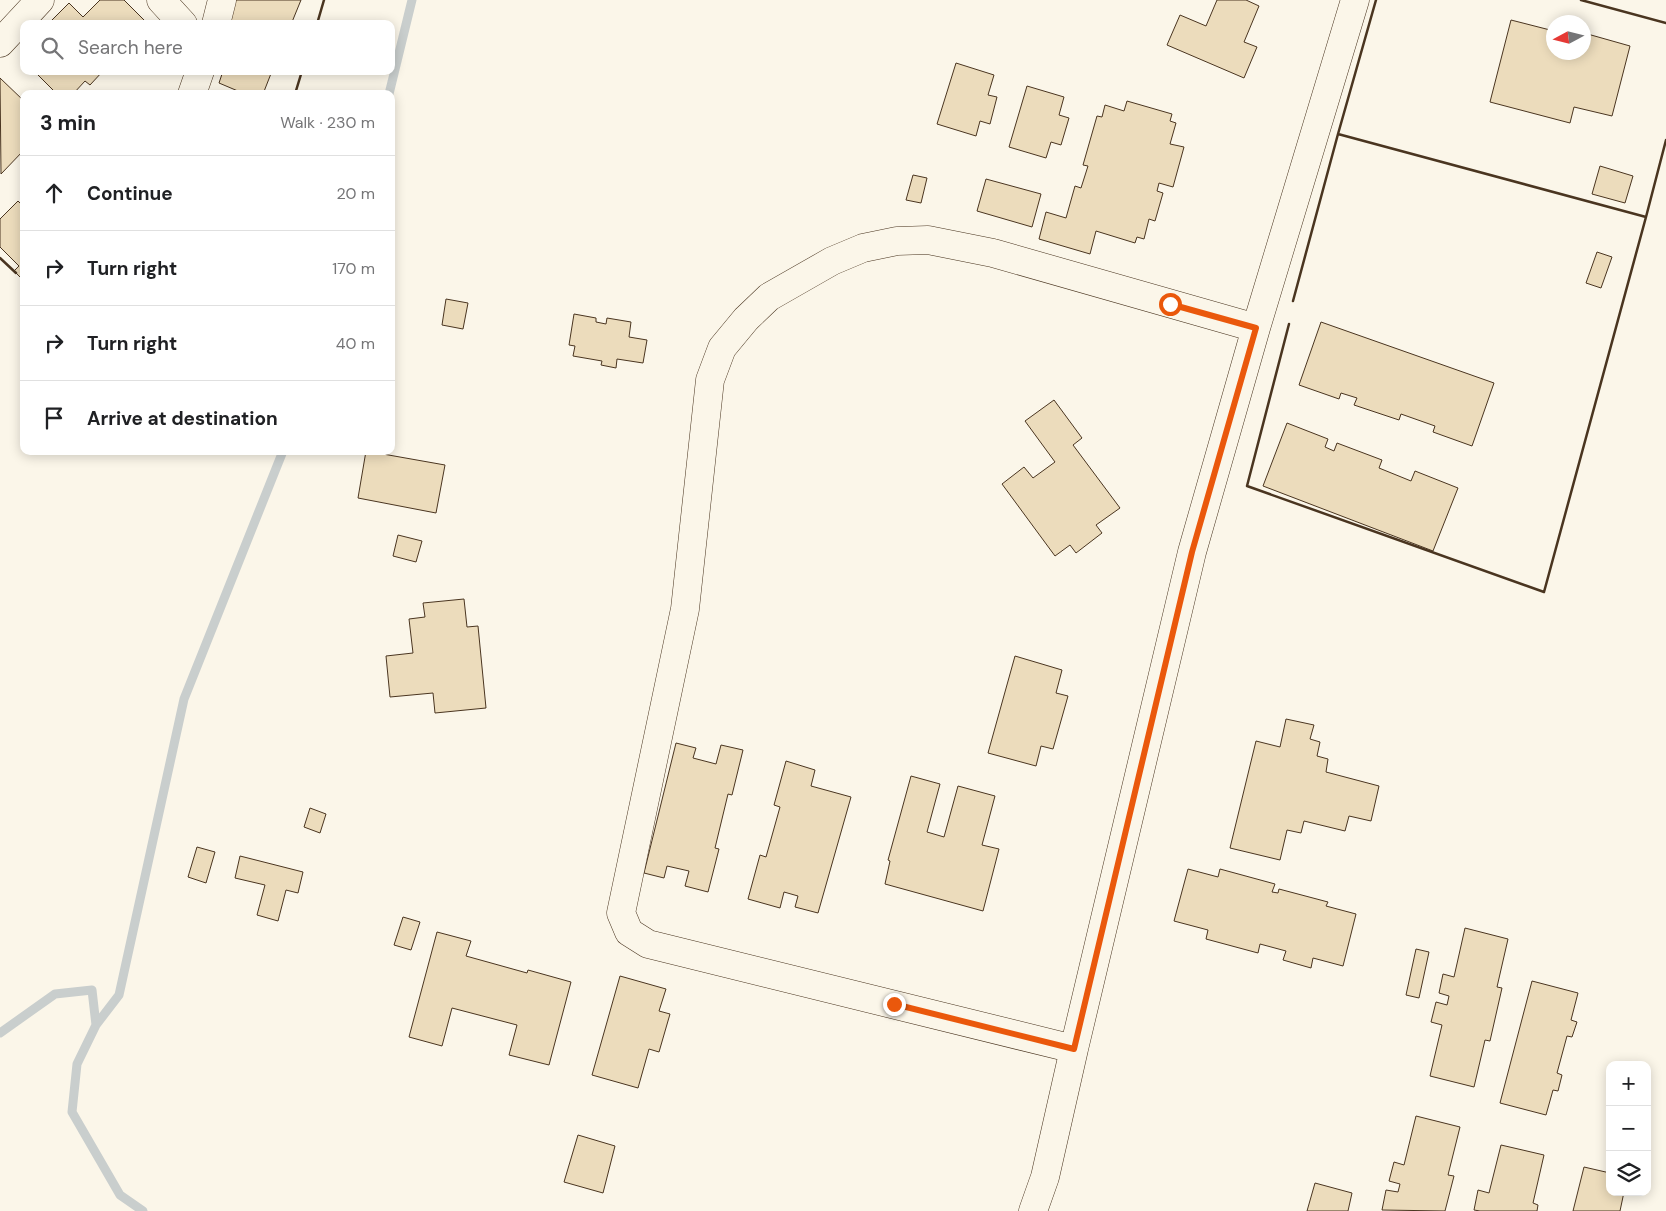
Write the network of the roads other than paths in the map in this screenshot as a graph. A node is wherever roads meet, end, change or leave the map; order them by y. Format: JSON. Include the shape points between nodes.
{"nodes":[{"id":1,"x":40,"y":0,"type":"edge"},
{"id":2,"x":161,"y":0,"type":"edge"},
{"id":3,"x":222,"y":0,"type":"edge"},
{"id":4,"x":1356,"y":0,"type":"edge"},
{"id":5,"x":21,"y":20,"type":"edge"},
{"id":6,"x":179,"y":20,"type":"edge"},
{"id":7,"x":217,"y":20,"type":"edge"},
{"id":8,"x":20,"y":22,"type":"edge"},
{"id":9,"x":0,"y":43,"type":"edge"},
{"id":10,"x":199,"y":75,"type":"edge"},
{"id":11,"x":193,"y":90,"type":"edge"},
{"id":12,"x":1256,"y":328,"type":"junction"},
{"id":13,"x":1074,"y":1049,"type":"junction"},
{"id":14,"x":1033,"y":1211,"type":"edge"}],
"edges":[{"from":1,"to":5,"type":"street"},
{"from":2,"to":6,"type":"street"},
{"from":3,"to":7,"type":"street"},
{"from":4,"to":12,"type":"street"},
{"from":8,"to":9,"type":"street"},
{"from":10,"to":11,"type":"street"},
{"from":12,"to":13,"type":"street","via":[[1192,552]]},
{"from":12,"to":13,"type":"street","via":[[993,253],[928,240],[896,241],[863,248],[832,261],[770,297],[722,348],[710,380],[685,609],[621,913],[629,932],[648,944]]},
{"from":13,"to":14,"type":"street","via":[[1044,1178]]}]}
